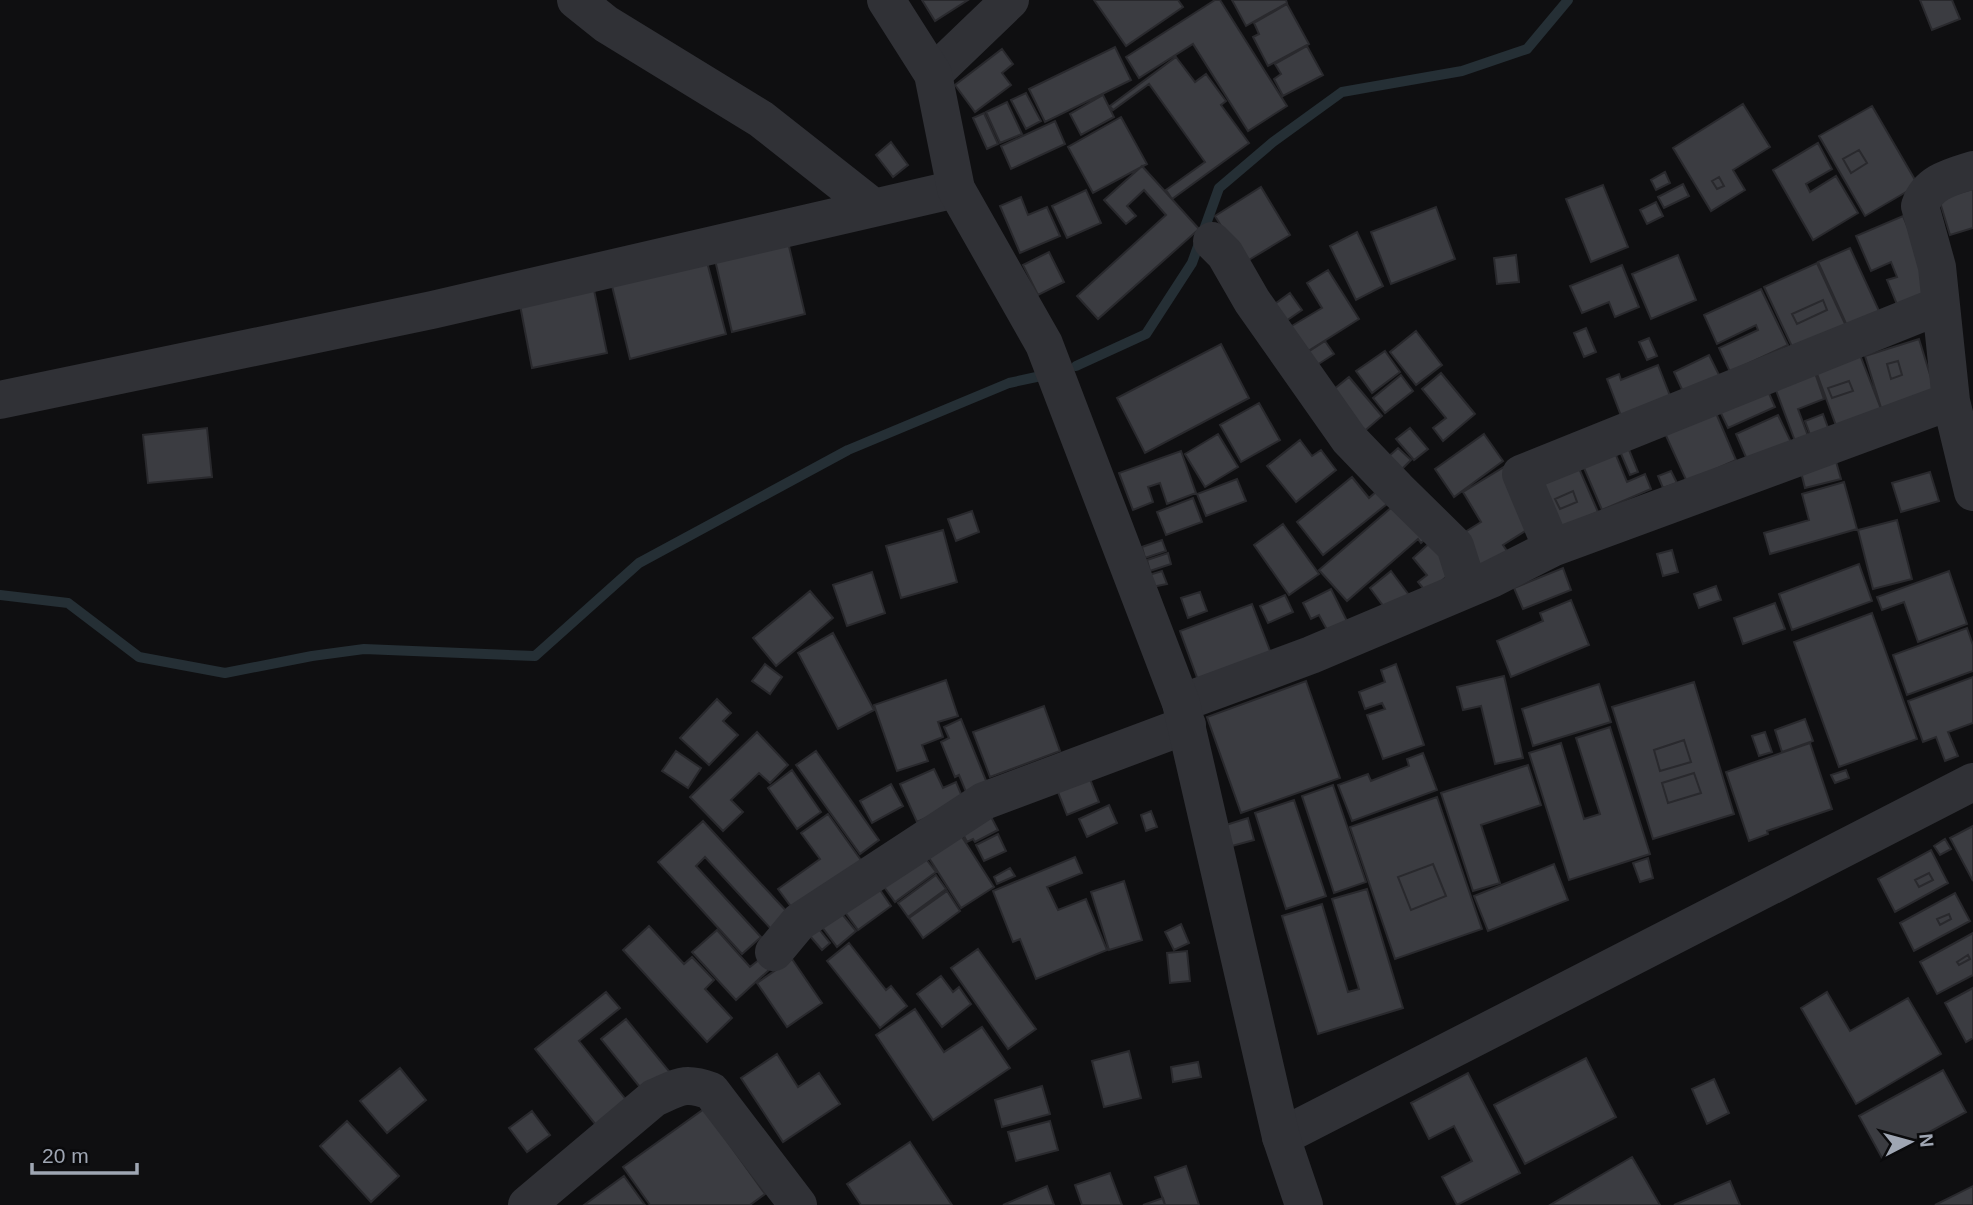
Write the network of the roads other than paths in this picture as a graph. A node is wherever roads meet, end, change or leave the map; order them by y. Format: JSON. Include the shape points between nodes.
{"nodes":[{"id":1,"x":576,"y":0,"type":"edge"},
{"id":2,"x":886,"y":0,"type":"edge"},
{"id":3,"x":1010,"y":0,"type":"edge"},
{"id":4,"x":933,"y":74,"type":"junction"},
{"id":5,"x":1973,"y":170,"type":"edge"},
{"id":6,"x":956,"y":189,"type":"junction"},
{"id":7,"x":874,"y":208,"type":"junction"},
{"id":8,"x":1212,"y":241,"type":"dead end"},
{"id":9,"x":1941,"y":305,"type":"junction"},
{"id":10,"x":0,"y":400,"type":"edge"},
{"id":11,"x":1951,"y":401,"type":"junction"},
{"id":12,"x":1973,"y":492,"type":"edge"},
{"id":13,"x":1552,"y":548,"type":"junction"},
{"id":14,"x":1468,"y":587,"type":"junction"},
{"id":15,"x":1184,"y":714,"type":"junction"},
{"id":16,"x":1973,"y":782,"type":"edge"},
{"id":17,"x":774,"y":952,"type":"dead end"},
{"id":18,"x":1281,"y":1137,"type":"junction"},
{"id":19,"x":794,"y":1204,"type":"edge"},
{"id":20,"x":527,"y":1205,"type":"edge"},
{"id":21,"x":1304,"y":1205,"type":"edge"}],
"edges":[{"from":1,"to":7,"type":"street","via":[[606,24],[761,119]]},
{"from":2,"to":4,"type":"street"},
{"from":3,"to":4,"type":"street"},
{"from":4,"to":6,"type":"street"},
{"from":5,"to":9,"type":"street","via":[[1937,182],[1920,206],[1937,267]]},
{"from":6,"to":7,"type":"street"},
{"from":6,"to":15,"type":"street","via":[[1044,344]]},
{"from":7,"to":10,"type":"street","via":[[432,310]]},
{"from":8,"to":14,"type":"street","via":[[1349,439],[1455,546]]},
{"from":9,"to":11,"type":"street"},
{"from":9,"to":13,"type":"street","via":[[1521,474]]},
{"from":11,"to":12,"type":"street"},
{"from":11,"to":13,"type":"street"},
{"from":13,"to":14,"type":"street"},
{"from":14,"to":15,"type":"street"},
{"from":15,"to":17,"type":"street","via":[[984,801],[799,922]]},
{"from":15,"to":18,"type":"street"},
{"from":16,"to":18,"type":"street"},
{"from":18,"to":21,"type":"street"},
{"from":19,"to":20,"type":"street","via":[[710,1091],[694,1085],[654,1098]]}]}
